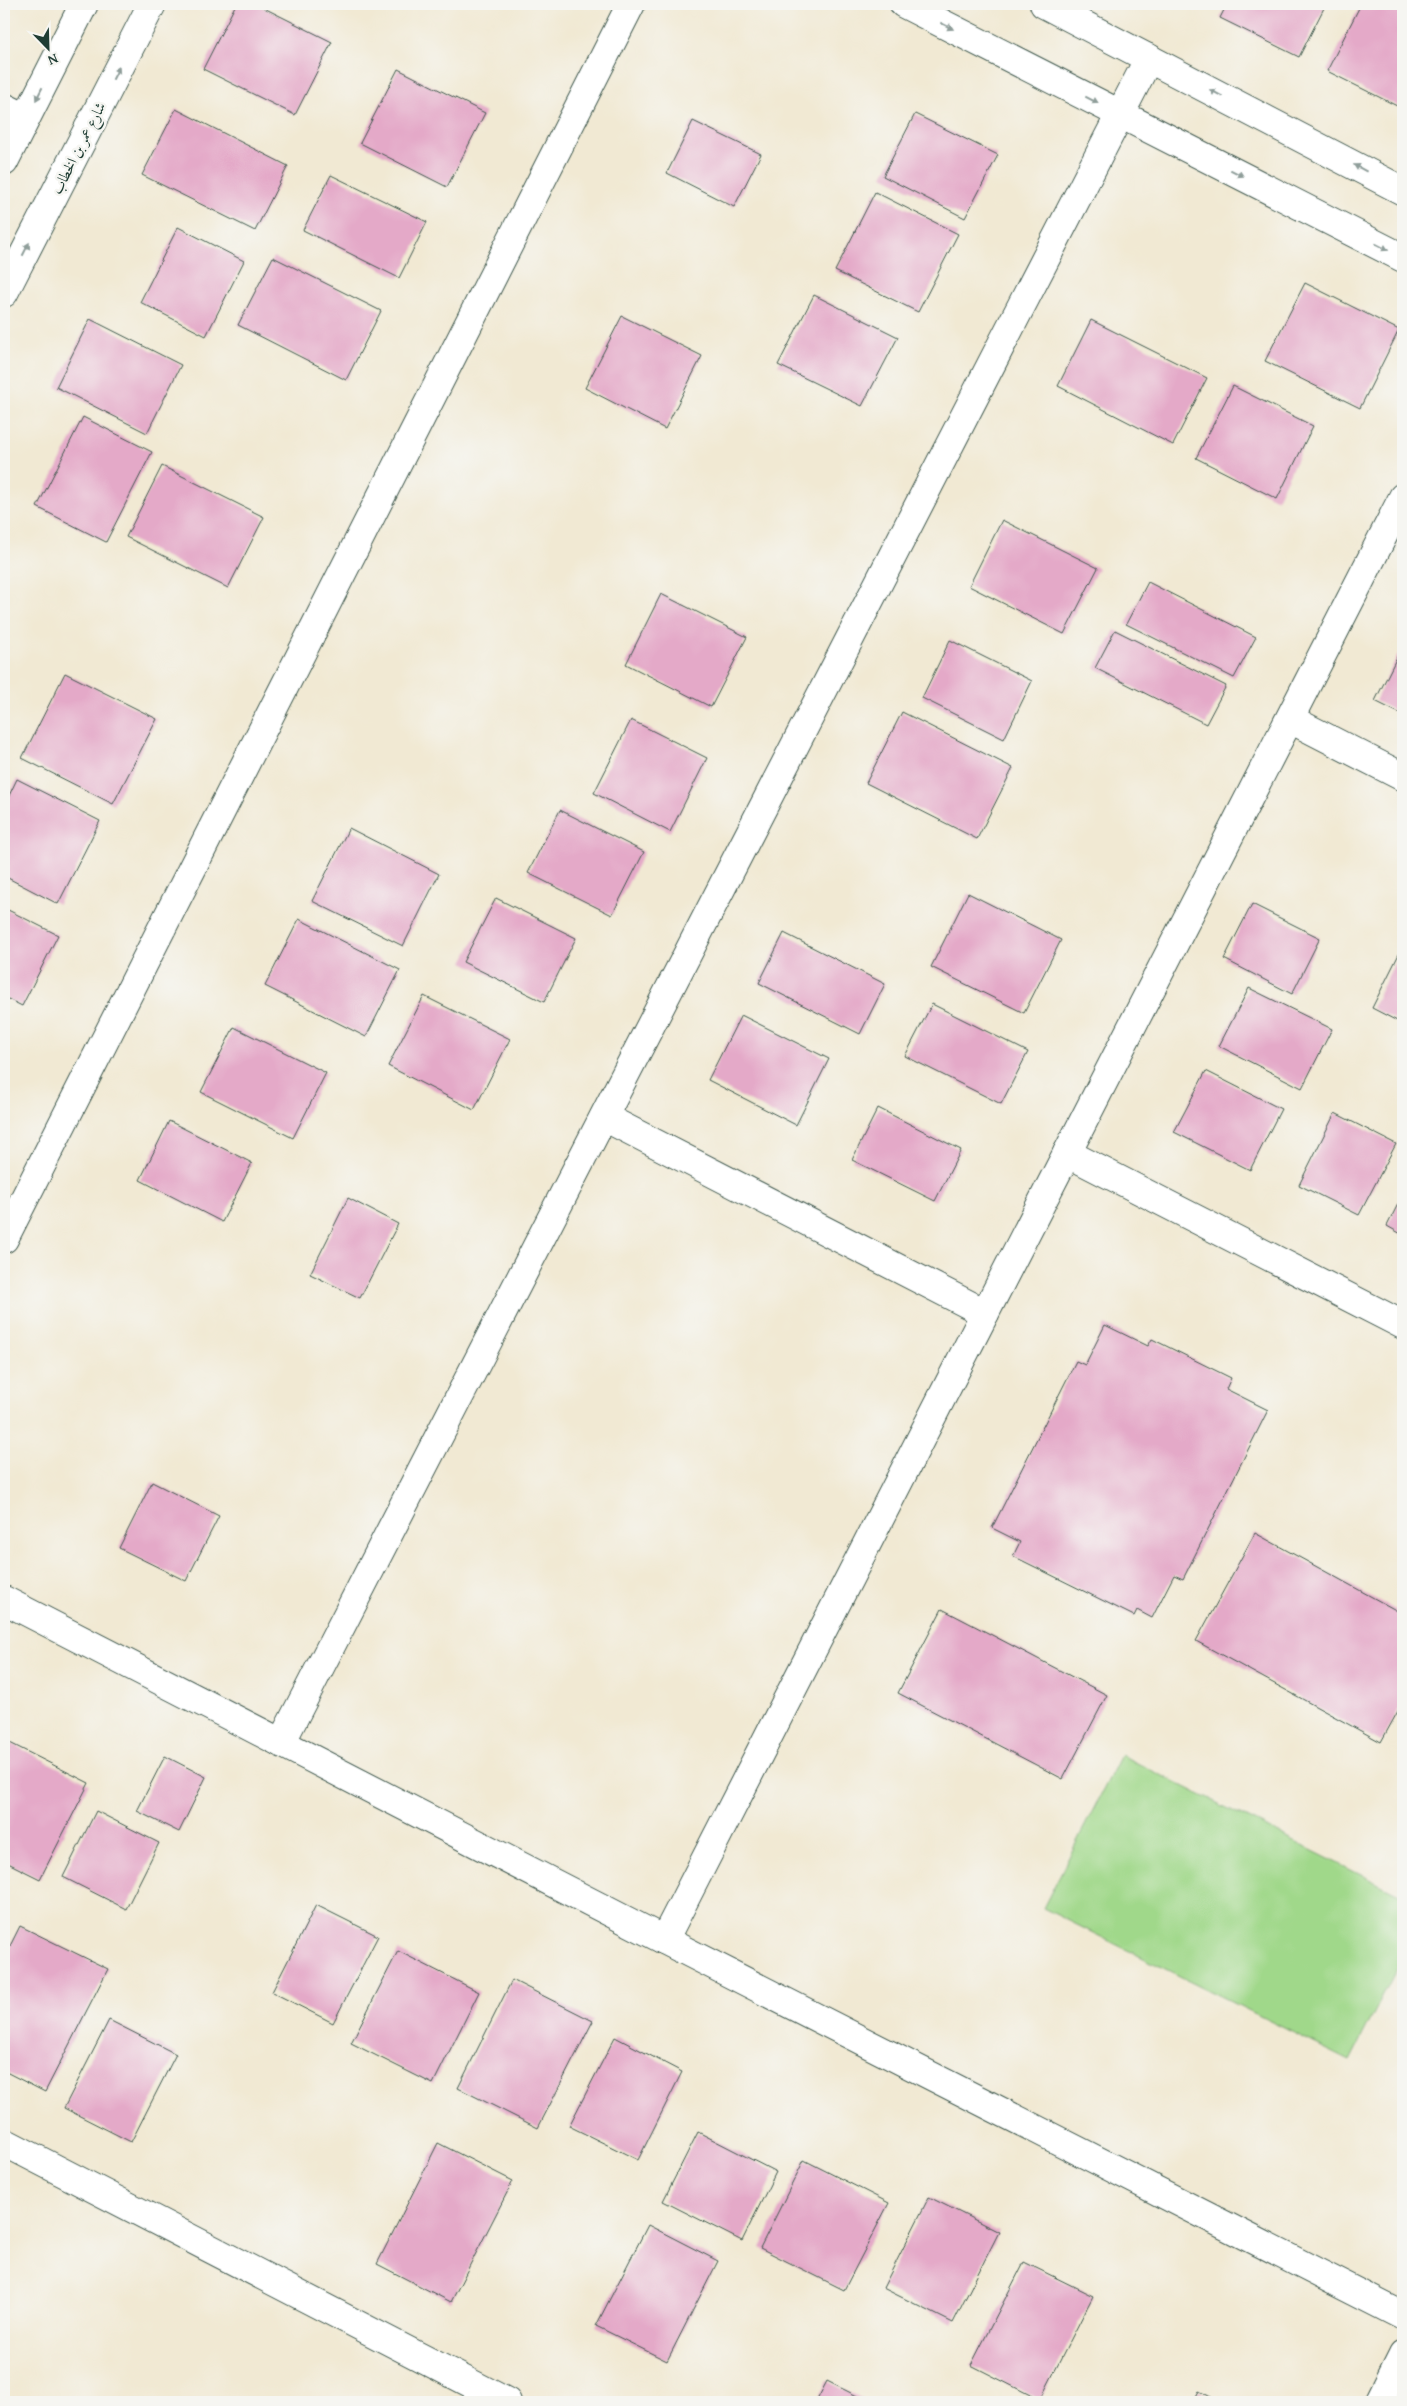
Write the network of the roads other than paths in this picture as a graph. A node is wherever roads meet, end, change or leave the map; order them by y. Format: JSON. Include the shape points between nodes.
{"nodes":[{"id":1,"x":84,"y":4,"type":"edge"},
{"id":2,"x":152,"y":4,"type":"edge"},
{"id":3,"x":631,"y":4,"type":"edge"},
{"id":4,"x":904,"y":4,"type":"edge"},
{"id":5,"x":1044,"y":4,"type":"edge"},
{"id":6,"x":1149,"y":58,"type":"junction"},
{"id":7,"x":15,"y":113,"type":"edge"},
{"id":8,"x":1120,"y":114,"type":"junction"},
{"id":9,"x":4,"y":162,"type":"edge"},
{"id":10,"x":1403,"y":191,"type":"edge"},
{"id":11,"x":1403,"y":258,"type":"edge"},
{"id":12,"x":4,"y":293,"type":"edge"},
{"id":13,"x":1403,"y":497,"type":"edge"},
{"id":14,"x":1290,"y":718,"type":"junction"},
{"id":15,"x":1403,"y":777,"type":"edge"},
{"id":16,"x":604,"y":1117,"type":"junction"},
{"id":17,"x":1067,"y":1153,"type":"junction"},
{"id":18,"x":4,"y":1239,"type":"edge"},
{"id":19,"x":985,"y":1314,"type":"junction"},
{"id":20,"x":1403,"y":1324,"type":"edge"},
{"id":21,"x":4,"y":1600,"type":"edge"},
{"id":22,"x":282,"y":1743,"type":"junction"},
{"id":23,"x":664,"y":1940,"type":"junction"},
{"id":24,"x":4,"y":2142,"type":"edge"},
{"id":25,"x":1403,"y":2316,"type":"edge"},
{"id":26,"x":1403,"y":2354,"type":"edge"},
{"id":27,"x":507,"y":2402,"type":"edge"},
{"id":28,"x":1379,"y":2402,"type":"edge"}],
"edges":[{"from":1,"to":7,"type":"street","one_way":true},
{"from":12,"to":2,"type":"street","name":"شارع عمر بن الخطاب","one_way":true},
{"from":3,"to":18,"type":"street"},
{"from":4,"to":8,"type":"street","one_way":true},
{"from":5,"to":6,"type":"street"},
{"from":6,"to":8,"type":"street"},
{"from":10,"to":6,"type":"street","one_way":true},
{"from":7,"to":9,"type":"street"},
{"from":8,"to":11,"type":"street","one_way":true},
{"from":8,"to":16,"type":"street"},
{"from":13,"to":14,"type":"street"},
{"from":14,"to":15,"type":"street"},
{"from":14,"to":17,"type":"street"},
{"from":16,"to":19,"type":"street"},
{"from":16,"to":22,"type":"street"},
{"from":17,"to":19,"type":"street"},
{"from":17,"to":20,"type":"street"},
{"from":19,"to":23,"type":"street"},
{"from":21,"to":22,"type":"street"},
{"from":22,"to":23,"type":"street"},
{"from":23,"to":25,"type":"street"},
{"from":24,"to":27,"type":"street"},
{"from":26,"to":28,"type":"street"}]}
